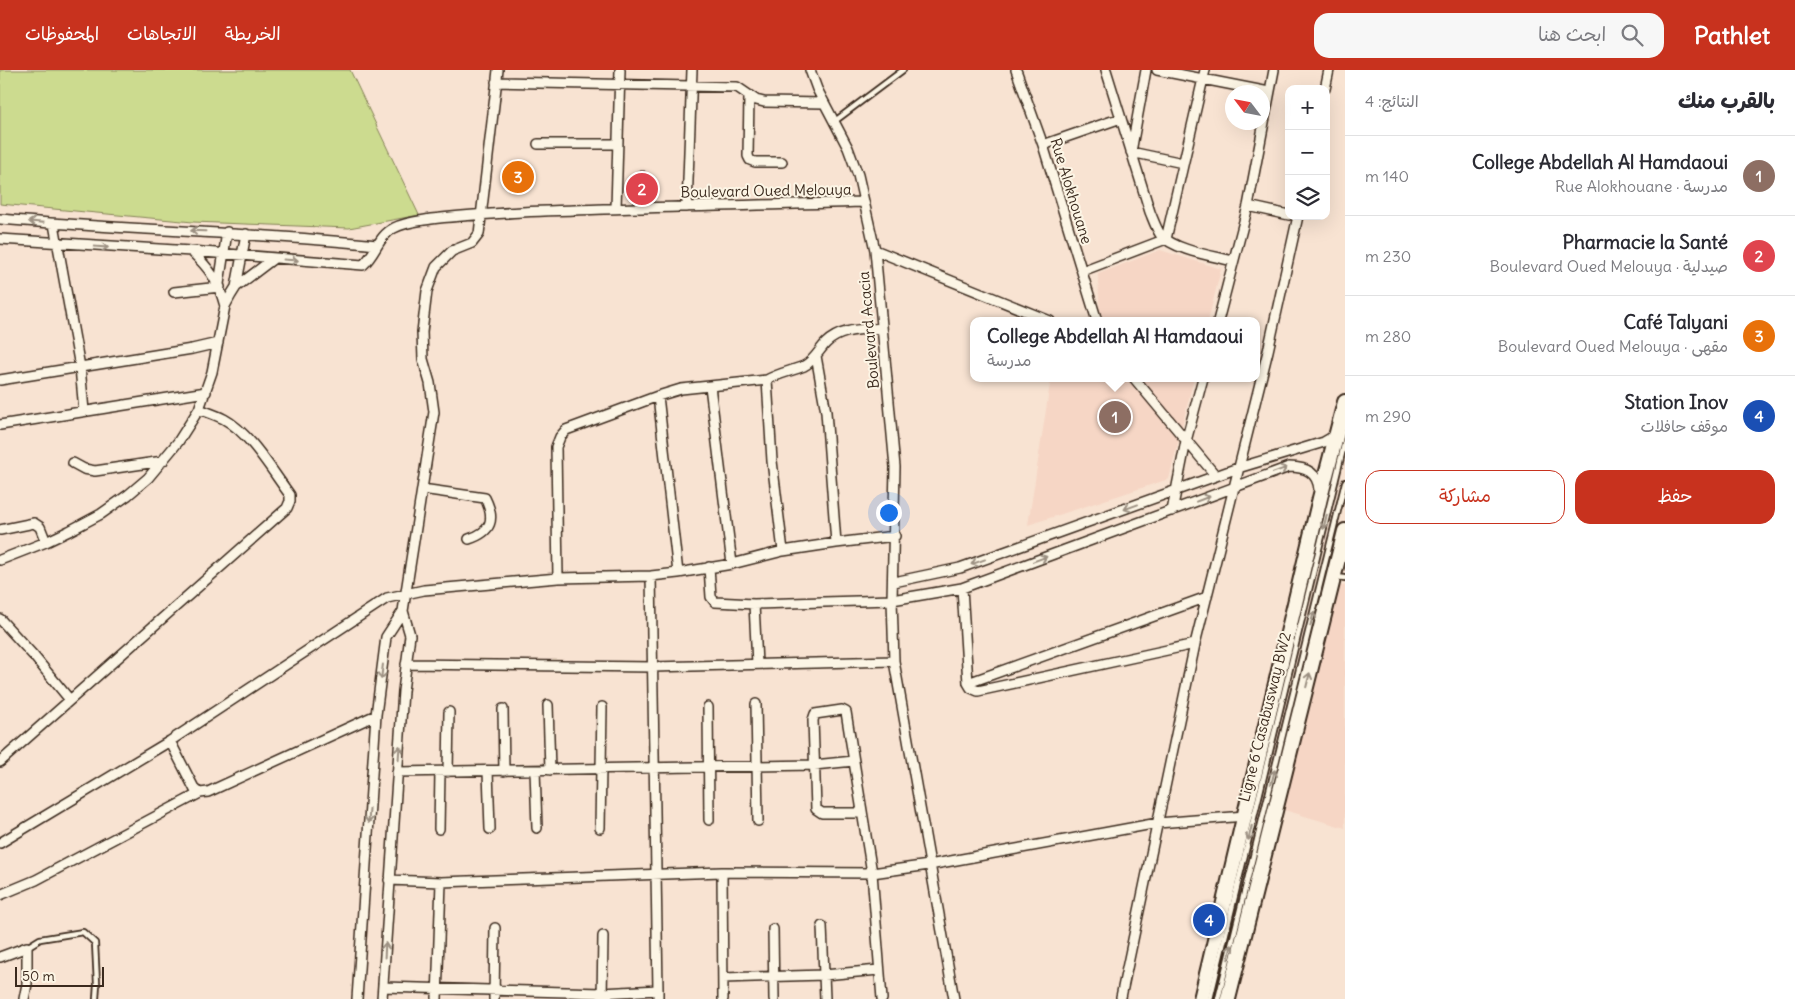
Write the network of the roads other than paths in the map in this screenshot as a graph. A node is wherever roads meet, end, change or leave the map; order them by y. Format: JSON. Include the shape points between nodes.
{"nodes":[{"id":1,"x":498,"y":70,"type":"edge"},
{"id":2,"x":620,"y":70,"type":"edge"},
{"id":3,"x":692,"y":70,"type":"edge"},
{"id":4,"x":810,"y":70,"type":"edge"},
{"id":5,"x":903,"y":70,"type":"edge"},
{"id":6,"x":1016,"y":70,"type":"edge"},
{"id":7,"x":1106,"y":70,"type":"edge"},
{"id":8,"x":1146,"y":70,"type":"edge"},
{"id":9,"x":1157,"y":70,"type":"edge"},
{"id":10,"x":1274,"y":70,"type":"edge"},
{"id":11,"x":1329,"y":70,"type":"edge"},
{"id":12,"x":1204,"y":75,"type":"edge"},
{"id":13,"x":496,"y":82,"type":"junction"},
{"id":14,"x":619,"y":85,"type":"junction"},
{"id":15,"x":1242,"y":85,"type":"edge"},
{"id":16,"x":1326,"y":85,"type":"edge"},
{"id":17,"x":691,"y":86,"type":"junction"},
{"id":18,"x":1270,"y":88,"type":"edge"},
{"id":19,"x":749,"y":96,"type":"junction"},
{"id":20,"x":824,"y":103,"type":"junction"},
{"id":21,"x":1121,"y":118,"type":"junction"},
{"id":22,"x":835,"y":121,"type":"junction"},
{"id":23,"x":1262,"y":130,"type":"edge"},
{"id":24,"x":538,"y":144,"type":"dead end"},
{"id":25,"x":618,"y":144,"type":"junction"},
{"id":26,"x":1043,"y":144,"type":"junction"},
{"id":27,"x":1131,"y":152,"type":"junction"},
{"id":28,"x":782,"y":162,"type":"dead end"},
{"id":29,"x":1184,"y":163,"type":"junction"},
{"id":30,"x":864,"y":202,"type":"junction"},
{"id":31,"x":1248,"y":206,"type":"junction"},
{"id":32,"x":688,"y":207,"type":"junction"},
{"id":33,"x":616,"y":208,"type":"junction"},
{"id":34,"x":480,"y":214,"type":"junction"},
{"id":35,"x":1285,"y":214,"type":"edge"},
{"id":36,"x":0,"y":219,"type":"edge"},
{"id":37,"x":1293,"y":220,"type":"edge"},
{"id":38,"x":54,"y":224,"type":"junction"},
{"id":39,"x":227,"y":232,"type":"junction"},
{"id":40,"x":246,"y":234,"type":"junction"},
{"id":41,"x":0,"y":239,"type":"edge"},
{"id":42,"x":1166,"y":239,"type":"junction"},
{"id":43,"x":57,"y":244,"type":"junction"},
{"id":44,"x":377,"y":245,"type":"junction"},
{"id":45,"x":875,"y":250,"type":"junction"},
{"id":46,"x":191,"y":251,"type":"junction"},
{"id":47,"x":224,"y":254,"type":"junction"},
{"id":48,"x":242,"y":256,"type":"junction"},
{"id":49,"x":273,"y":258,"type":"junction"},
{"id":50,"x":1233,"y":261,"type":"junction"},
{"id":51,"x":1082,"y":271,"type":"junction"},
{"id":52,"x":220,"y":285,"type":"junction"},
{"id":53,"x":236,"y":287,"type":"junction"},
{"id":54,"x":174,"y":292,"type":"dead end"},
{"id":55,"x":225,"y":306,"type":"junction"},
{"id":56,"x":1040,"y":317,"type":"edge"},
{"id":57,"x":1096,"y":317,"type":"edge"},
{"id":58,"x":1219,"y":317,"type":"edge"},
{"id":59,"x":882,"y":328,"type":"junction"},
{"id":60,"x":218,"y":343,"type":"junction"},
{"id":61,"x":816,"y":356,"type":"junction"},
{"id":62,"x":80,"y":367,"type":"junction"},
{"id":63,"x":0,"y":380,"type":"edge"},
{"id":64,"x":767,"y":380,"type":"junction"},
{"id":65,"x":1137,"y":382,"type":"edge"},
{"id":66,"x":1202,"y":382,"type":"edge"},
{"id":67,"x":710,"y":386,"type":"junction"},
{"id":68,"x":206,"y":392,"type":"junction"},
{"id":69,"x":658,"y":396,"type":"junction"},
{"id":70,"x":1345,"y":402,"type":"edge"},
{"id":71,"x":199,"y":409,"type":"junction"},
{"id":72,"x":84,"y":412,"type":"junction"},
{"id":73,"x":0,"y":425,"type":"edge"},
{"id":74,"x":1341,"y":438,"type":"edge"},
{"id":75,"x":1186,"y":441,"type":"junction"},
{"id":76,"x":162,"y":461,"type":"junction"},
{"id":77,"x":73,"y":463,"type":"dead end"},
{"id":78,"x":1238,"y":468,"type":"junction"},
{"id":79,"x":1216,"y":476,"type":"junction"},
{"id":80,"x":1345,"y":482,"type":"edge"},
{"id":81,"x":1234,"y":487,"type":"junction"},
{"id":82,"x":422,"y":489,"type":"junction"},
{"id":83,"x":1176,"y":490,"type":"junction"},
{"id":84,"x":1320,"y":498,"type":"junction"},
{"id":85,"x":1172,"y":511,"type":"junction"},
{"id":86,"x":0,"y":530,"type":"edge"},
{"id":87,"x":1345,"y":532,"type":"edge"},
{"id":88,"x":895,"y":536,"type":"junction"},
{"id":89,"x":469,"y":539,"type":"dead end"},
{"id":90,"x":46,"y":542,"type":"junction"},
{"id":91,"x":836,"y":543,"type":"junction"},
{"id":92,"x":783,"y":551,"type":"junction"},
{"id":93,"x":0,"y":560,"type":"edge"},
{"id":94,"x":732,"y":564,"type":"junction"},
{"id":95,"x":710,"y":567,"type":"junction"},
{"id":96,"x":678,"y":573,"type":"junction"},
{"id":97,"x":651,"y":576,"type":"junction"},
{"id":98,"x":558,"y":578,"type":"junction"},
{"id":99,"x":1339,"y":578,"type":"edge"},
{"id":100,"x":894,"y":582,"type":"junction"},
{"id":101,"x":962,"y":588,"type":"junction"},
{"id":102,"x":406,"y":593,"type":"junction"},
{"id":103,"x":1207,"y":597,"type":"junction"},
{"id":104,"x":892,"y":600,"type":"junction"},
{"id":105,"x":754,"y":604,"type":"junction"},
{"id":106,"x":403,"y":611,"type":"junction"},
{"id":107,"x":0,"y":619,"type":"edge"},
{"id":108,"x":1195,"y":644,"type":"junction"},
{"id":109,"x":894,"y":661,"type":"junction"},
{"id":110,"x":406,"y":664,"type":"junction"},
{"id":111,"x":757,"y":664,"type":"junction"},
{"id":112,"x":653,"y":667,"type":"junction"},
{"id":113,"x":968,"y":682,"type":"junction"},
{"id":114,"x":70,"y":700,"type":"junction"},
{"id":115,"x":756,"y":704,"type":"dead end"},
{"id":116,"x":548,"y":706,"type":"dead end"},
{"id":117,"x":602,"y":707,"type":"dead end"},
{"id":118,"x":708,"y":707,"type":"dead end"},
{"id":119,"x":503,"y":709,"type":"dead end"},
{"id":120,"x":449,"y":712,"type":"dead end"},
{"id":121,"x":376,"y":715,"type":"junction"},
{"id":122,"x":170,"y":741,"type":"junction"},
{"id":123,"x":854,"y":761,"type":"junction"},
{"id":124,"x":0,"y":762,"type":"edge"},
{"id":125,"x":814,"y":765,"type":"junction"},
{"id":126,"x":757,"y":766,"type":"junction"},
{"id":127,"x":709,"y":767,"type":"junction"},
{"id":128,"x":601,"y":769,"type":"junction"},
{"id":129,"x":655,"y":769,"type":"junction"},
{"id":130,"x":535,"y":770,"type":"junction"},
{"id":131,"x":550,"y":770,"type":"junction"},
{"id":132,"x":488,"y":771,"type":"junction"},
{"id":133,"x":504,"y":771,"type":"junction"},
{"id":134,"x":397,"y":772,"type":"junction"},
{"id":135,"x":444,"y":772,"type":"junction"},
{"id":136,"x":200,"y":794,"type":"junction"},
{"id":137,"x":862,"y":814,"type":"junction"},
{"id":138,"x":1245,"y":816,"type":"junction"},
{"id":139,"x":709,"y":820,"type":"dead end"},
{"id":140,"x":758,"y":821,"type":"dead end"},
{"id":141,"x":1158,"y":824,"type":"junction"},
{"id":142,"x":537,"y":828,"type":"dead end"},
{"id":143,"x":600,"y":828,"type":"dead end"},
{"id":144,"x":439,"y":829,"type":"dead end"},
{"id":145,"x":490,"y":829,"type":"dead end"},
{"id":146,"x":0,"y":843,"type":"edge"},
{"id":147,"x":929,"y":865,"type":"junction"},
{"id":148,"x":722,"y":872,"type":"junction"},
{"id":149,"x":872,"y":873,"type":"junction"},
{"id":150,"x":657,"y":874,"type":"junction"},
{"id":151,"x":389,"y":880,"type":"junction"},
{"id":152,"x":441,"y":882,"type":"junction"},
{"id":153,"x":0,"y":894,"type":"edge"},
{"id":154,"x":822,"y":926,"type":"dead end"},
{"id":155,"x":495,"y":928,"type":"dead end"},
{"id":156,"x":773,"y":929,"type":"dead end"},
{"id":157,"x":603,"y":936,"type":"dead end"},
{"id":158,"x":27,"y":947,"type":"junction"},
{"id":159,"x":0,"y":957,"type":"edge"},
{"id":160,"x":879,"y":970,"type":"junction"},
{"id":161,"x":824,"y":975,"type":"junction"},
{"id":162,"x":774,"y":977,"type":"junction"},
{"id":163,"x":723,"y":978,"type":"junction"},
{"id":164,"x":383,"y":987,"type":"junction"},
{"id":165,"x":437,"y":988,"type":"junction"},
{"id":166,"x":658,"y":994,"type":"edge"},
{"id":167,"x":494,"y":995,"type":"edge"},
{"id":168,"x":543,"y":995,"type":"edge"},
{"id":169,"x":602,"y":996,"type":"edge"},
{"id":170,"x":1121,"y":997,"type":"dead end"},
{"id":171,"x":24,"y":999,"type":"edge"},
{"id":172,"x":96,"y":999,"type":"edge"},
{"id":173,"x":357,"y":999,"type":"edge"},
{"id":174,"x":382,"y":999,"type":"edge"},
{"id":175,"x":437,"y":999,"type":"edge"},
{"id":176,"x":723,"y":999,"type":"edge"},
{"id":177,"x":774,"y":999,"type":"edge"},
{"id":178,"x":825,"y":999,"type":"edge"},
{"id":179,"x":882,"y":999,"type":"edge"},
{"id":180,"x":954,"y":999,"type":"edge"},
{"id":181,"x":1202,"y":999,"type":"edge"},
{"id":182,"x":1210,"y":999,"type":"edge"},
{"id":183,"x":1218,"y":999,"type":"edge"},
{"id":184,"x":1228,"y":999,"type":"edge"}],
"edges":[{"from":1,"to":13,"type":"street"},
{"from":2,"to":14,"type":"street"},
{"from":3,"to":17,"type":"street"},
{"from":4,"to":20,"type":"street","name":"Boulevard Acacia"},
{"from":5,"to":22,"type":"lane"},
{"from":6,"to":26,"type":"street","name":"Rue Alokhouane"},
{"from":7,"to":21,"type":"street"},
{"from":8,"to":27,"type":"street"},
{"from":9,"to":12,"type":"street"},
{"from":10,"to":18,"type":"street"},
{"from":11,"to":16,"type":"street"},
{"from":12,"to":15,"type":"street"},
{"from":12,"to":29,"type":"street"},
{"from":13,"to":14,"type":"street"},
{"from":13,"to":34,"type":"street"},
{"from":14,"to":17,"type":"street"},
{"from":14,"to":25,"type":"street"},
{"from":17,"to":19,"type":"street","via":[[737,87]]},
{"from":17,"to":32,"type":"street"},
{"from":19,"to":20,"type":"street","via":[[764,102]]},
{"from":19,"to":28,"type":"street","via":[[748,156],[755,162]]},
{"from":20,"to":22,"type":"street","name":"Boulevard Acacia"},
{"from":21,"to":26,"type":"street"},
{"from":21,"to":27,"type":"street"},
{"from":22,"to":30,"type":"street","name":"Boulevard Acacia","via":[[858,174]]},
{"from":23,"to":31,"type":"street"},
{"from":24,"to":25,"type":"street"},
{"from":25,"to":33,"type":"street"},
{"from":26,"to":51,"type":"street","name":"Rue Alokhouane"},
{"from":27,"to":29,"type":"street"},
{"from":27,"to":42,"type":"street","via":[[1150,212],[1159,233]]},
{"from":29,"to":42,"type":"street"},
{"from":30,"to":32,"type":"street","name":"Boulevard Oued Melouya"},
{"from":30,"to":45,"type":"street","name":"Boulevard Acacia"},
{"from":31,"to":35,"type":"street"},
{"from":31,"to":50,"type":"street"},
{"from":32,"to":33,"type":"street","name":"Boulevard Oued Melouya"},
{"from":33,"to":34,"type":"street","name":"Boulevard Oued Melouya"},
{"from":34,"to":44,"type":"street","name":"Boulevard Oued Melouya","via":[[408,223],[395,227]]},
{"from":34,"to":82,"type":"street","via":[[479,234],[472,243],[452,250],[436,268],[427,291],[422,332],[423,359],[434,412]]},
{"from":38,"to":36,"type":"street","one_way":true},
{"from":37,"to":78,"type":"street","via":[[1268,351]]},
{"from":39,"to":38,"type":"street","one_way":true},
{"from":38,"to":43,"type":"street"},
{"from":39,"to":40,"type":"street"},
{"from":39,"to":47,"type":"street"},
{"from":40,"to":44,"type":"street"},
{"from":40,"to":48,"type":"street"},
{"from":41,"to":43,"type":"street"},
{"from":42,"to":50,"type":"street","via":[[1186,249]]},
{"from":42,"to":51,"type":"street"},
{"from":43,"to":46,"type":"street","one_way":true},
{"from":43,"to":62,"type":"street"},
{"from":49,"to":44,"type":"street","name":"Boulevard Oued Melouya","one_way":true,"via":[[363,265]]},
{"from":45,"to":56,"type":"street"},
{"from":45,"to":59,"type":"street","name":"Boulevard Acacia"},
{"from":46,"to":47,"type":"street"},
{"from":46,"to":52,"type":"street"},
{"from":47,"to":48,"type":"street"},
{"from":47,"to":52,"type":"street"},
{"from":48,"to":49,"type":"street"},
{"from":48,"to":53,"type":"street"},
{"from":49,"to":53,"type":"street"},
{"from":50,"to":58,"type":"street"},
{"from":51,"to":57,"type":"street","name":"Rue Alokhouane"},
{"from":52,"to":54,"type":"street"},
{"from":52,"to":55,"type":"street"},
{"from":53,"to":55,"type":"street"},
{"from":55,"to":60,"type":"street"},
{"from":59,"to":61,"type":"street","via":[[837,335]]},
{"from":59,"to":88,"type":"street","name":"Boulevard Acacia","via":[[895,467]]},
{"from":60,"to":62,"type":"street"},
{"from":60,"to":68,"type":"street"},
{"from":61,"to":64,"type":"street","via":[[805,365]]},
{"from":61,"to":91,"type":"street","via":[[826,412]]},
{"from":62,"to":63,"type":"street"},
{"from":62,"to":72,"type":"street"},
{"from":64,"to":67,"type":"street"},
{"from":64,"to":92,"type":"street","via":[[772,462]]},
{"from":65,"to":75,"type":"street"},
{"from":66,"to":75,"type":"street"},
{"from":67,"to":69,"type":"street","via":[[681,389]]},
{"from":67,"to":94,"type":"street"},
{"from":68,"to":71,"type":"street"},
{"from":68,"to":72,"type":"street"},
{"from":69,"to":96,"type":"street"},
{"from":69,"to":98,"type":"street","via":[[574,426],[560,436],[556,447]]},
{"from":70,"to":74,"type":"main road"},
{"from":71,"to":76,"type":"street"},
{"from":71,"to":114,"type":"street","via":[[225,420],[251,442],[290,495],[290,502]]},
{"from":72,"to":73,"type":"street"},
{"from":74,"to":78,"type":"street"},
{"from":74,"to":84,"type":"main road"},
{"from":74,"to":182,"type":"lane","name":"Ligne 6 Casabusway BW2","one_way":true},
{"from":75,"to":79,"type":"street"},
{"from":75,"to":83,"type":"street"},
{"from":76,"to":77,"type":"street","via":[[95,471]]},
{"from":76,"to":90,"type":"street","via":[[148,478],[108,509]]},
{"from":78,"to":79,"type":"street"},
{"from":78,"to":81,"type":"street"},
{"from":79,"to":83,"type":"street"},
{"from":183,"to":80,"type":"lane","name":"Ligne 6 Casabusway BW2","one_way":true},
{"from":81,"to":84,"type":"street","one_way":true,"via":[[1289,467],[1298,467],[1311,471],[1319,484]]},
{"from":85,"to":81,"type":"street","one_way":true},
{"from":81,"to":103,"type":"street"},
{"from":82,"to":89,"type":"street","via":[[486,498],[491,510],[490,524],[482,535]]},
{"from":82,"to":102,"type":"street"},
{"from":83,"to":85,"type":"street"},
{"from":83,"to":100,"type":"street","one_way":true,"via":[[960,568]]},
{"from":84,"to":138,"type":"main road"},
{"from":101,"to":85,"type":"street","one_way":true},
{"from":86,"to":90,"type":"street","via":[[34,523],[40,527]]},
{"from":87,"to":99,"type":"main road"},
{"from":88,"to":91,"type":"street"},
{"from":88,"to":100,"type":"street","name":"Boulevard Acacia"},
{"from":90,"to":93,"type":"street"},
{"from":91,"to":92,"type":"street"},
{"from":92,"to":94,"type":"street"},
{"from":94,"to":95,"type":"street"},
{"from":95,"to":96,"type":"street"},
{"from":95,"to":105,"type":"street","via":[[711,597],[715,602]]},
{"from":96,"to":97,"type":"street"},
{"from":97,"to":98,"type":"street"},
{"from":97,"to":112,"type":"street"},
{"from":98,"to":102,"type":"street"},
{"from":184,"to":99,"type":"main road","one_way":true},
{"from":100,"to":104,"type":"street","name":"Boulevard Acacia"},
{"from":101,"to":104,"type":"street"},
{"from":101,"to":113,"type":"street"},
{"from":102,"to":106,"type":"street"},
{"from":102,"to":122,"type":"street","via":[[387,598]]},
{"from":103,"to":108,"type":"street"},
{"from":103,"to":113,"type":"street"},
{"from":104,"to":105,"type":"street"},
{"from":104,"to":109,"type":"street","name":"Boulevard Acacia"},
{"from":105,"to":111,"type":"street"},
{"from":106,"to":110,"type":"street","via":[[410,634]]},
{"from":106,"to":121,"type":"street","one_way":true,"via":[[386,636]]},
{"from":107,"to":114,"type":"street"},
{"from":108,"to":113,"type":"street","via":[[978,691]]},
{"from":108,"to":141,"type":"street"},
{"from":109,"to":111,"type":"street"},
{"from":109,"to":147,"type":"street","name":"Boulevard Acacia"},
{"from":110,"to":112,"type":"street"},
{"from":134,"to":110,"type":"street","one_way":true},
{"from":111,"to":112,"type":"street"},
{"from":112,"to":129,"type":"street"},
{"from":114,"to":124,"type":"street"},
{"from":115,"to":126,"type":"street"},
{"from":116,"to":131,"type":"street"},
{"from":117,"to":128,"type":"street"},
{"from":118,"to":127,"type":"street"},
{"from":119,"to":133,"type":"street"},
{"from":120,"to":135,"type":"street"},
{"from":121,"to":136,"type":"street"},
{"from":121,"to":173,"type":"street","one_way":true},
{"from":122,"to":136,"type":"street"},
{"from":122,"to":146,"type":"street"},
{"from":123,"to":125,"type":"street"},
{"from":123,"to":125,"type":"street","via":[[846,712],[842,710],[813,716]]},
{"from":123,"to":137,"type":"street"},
{"from":125,"to":126,"type":"street"},
{"from":125,"to":137,"type":"street","via":[[816,809],[822,813]]},
{"from":126,"to":127,"type":"street"},
{"from":126,"to":140,"type":"street"},
{"from":127,"to":129,"type":"street"},
{"from":127,"to":139,"type":"street"},
{"from":128,"to":129,"type":"street"},
{"from":128,"to":131,"type":"street"},
{"from":128,"to":143,"type":"street"},
{"from":129,"to":150,"type":"street"},
{"from":130,"to":131,"type":"street"},
{"from":130,"to":133,"type":"street"},
{"from":130,"to":142,"type":"street"},
{"from":132,"to":133,"type":"street"},
{"from":132,"to":135,"type":"street"},
{"from":132,"to":145,"type":"street"},
{"from":134,"to":135,"type":"street"},
{"from":134,"to":151,"type":"street"},
{"from":135,"to":144,"type":"street"},
{"from":136,"to":153,"type":"street","via":[[36,880]]},
{"from":137,"to":149,"type":"street"},
{"from":138,"to":141,"type":"street"},
{"from":138,"to":181,"type":"main road"},
{"from":141,"to":147,"type":"street"},
{"from":141,"to":170,"type":"street"},
{"from":147,"to":149,"type":"street"},
{"from":147,"to":180,"type":"street","name":"Boulevard Acacia"},
{"from":148,"to":149,"type":"street"},
{"from":148,"to":150,"type":"street"},
{"from":148,"to":163,"type":"street"},
{"from":149,"to":160,"type":"street"},
{"from":150,"to":152,"type":"street"},
{"from":150,"to":166,"type":"street"},
{"from":151,"to":152,"type":"street"},
{"from":164,"to":151,"type":"street","one_way":true},
{"from":152,"to":165,"type":"street"},
{"from":154,"to":161,"type":"street"},
{"from":155,"to":167,"type":"street"},
{"from":156,"to":162,"type":"street"},
{"from":157,"to":169,"type":"street"},
{"from":158,"to":159,"type":"street"},
{"from":158,"to":171,"type":"street"},
{"from":158,"to":172,"type":"lane","via":[[40,939],[83,932],[95,943]]},
{"from":160,"to":161,"type":"street"},
{"from":160,"to":179,"type":"street"},
{"from":161,"to":162,"type":"street"},
{"from":161,"to":178,"type":"street"},
{"from":162,"to":163,"type":"street"},
{"from":162,"to":177,"type":"street"},
{"from":163,"to":176,"type":"street"},
{"from":164,"to":165,"type":"street"},
{"from":164,"to":174,"type":"street"},
{"from":165,"to":167,"type":"street"},
{"from":165,"to":175,"type":"street"},
{"from":166,"to":169,"type":"street"},
{"from":167,"to":168,"type":"street"},
{"from":168,"to":169,"type":"street"}]}
